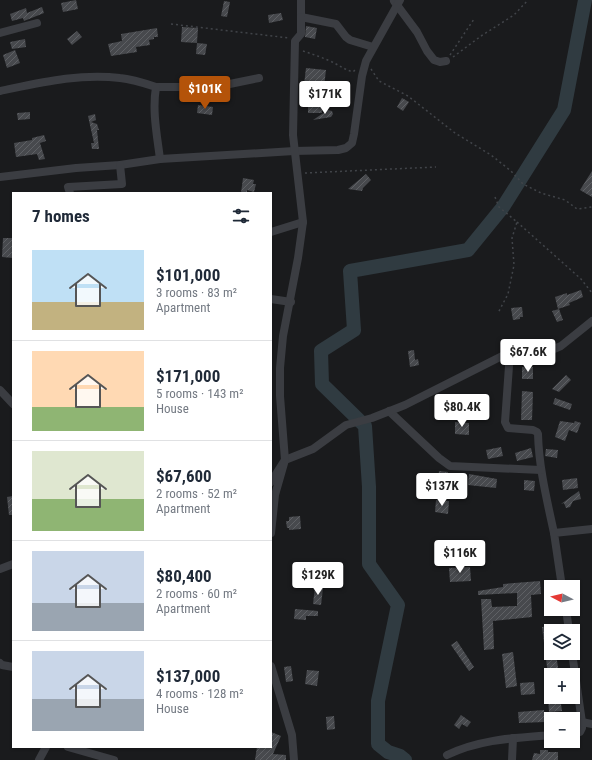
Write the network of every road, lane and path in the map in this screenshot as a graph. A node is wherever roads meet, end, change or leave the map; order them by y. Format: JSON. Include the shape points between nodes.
{"nodes":[{"id":1,"x":301,"y":0,"type":"edge"},
{"id":2,"x":528,"y":0,"type":"edge"},
{"id":3,"x":397,"y":1,"type":"edge"},
{"id":4,"x":301,"y":17,"type":"junction"},
{"id":5,"x":474,"y":19,"type":"dead end"},
{"id":6,"x":36,"y":23,"type":"dead end"},
{"id":7,"x":171,"y":24,"type":"dead end"},
{"id":8,"x":0,"y":33,"type":"edge"},
{"id":9,"x":295,"y":41,"type":"junction"},
{"id":10,"x":373,"y":47,"type":"junction"},
{"id":11,"x":366,"y":61,"type":"junction"},
{"id":12,"x":446,"y":61,"type":"junction"},
{"id":13,"x":259,"y":78,"type":"dead end"},
{"id":14,"x":156,"y":87,"type":"junction"},
{"id":15,"x":0,"y":91,"type":"edge"},
{"id":16,"x":294,"y":151,"type":"junction"},
{"id":17,"x":160,"y":159,"type":"junction"},
{"id":18,"x":120,"y":165,"type":"junction"},
{"id":19,"x":436,"y":167,"type":"dead end"},
{"id":20,"x":297,"y":174,"type":"junction"},
{"id":21,"x":0,"y":177,"type":"edge"},
{"id":22,"x":70,"y":192,"type":"edge"},
{"id":23,"x":495,"y":197,"type":"dead end"},
{"id":24,"x":592,"y":207,"type":"edge"},
{"id":25,"x":303,"y":222,"type":"junction"},
{"id":26,"x":516,"y":222,"type":"junction"},
{"id":27,"x":272,"y":232,"type":"edge"},
{"id":28,"x":592,"y":293,"type":"edge"},
{"id":29,"x":272,"y":299,"type":"edge"},
{"id":30,"x":290,"y":302,"type":"junction"},
{"id":31,"x":498,"y":313,"type":"dead end"},
{"id":32,"x":592,"y":321,"type":"edge"},
{"id":33,"x":508,"y":353,"type":"junction"},
{"id":34,"x":0,"y":390,"type":"edge"},
{"id":35,"x":12,"y":403,"type":"edge"},
{"id":36,"x":389,"y":411,"type":"junction"},
{"id":37,"x":285,"y":460,"type":"junction"},
{"id":38,"x":541,"y":470,"type":"junction"},
{"id":39,"x":272,"y":480,"type":"edge"},
{"id":40,"x":272,"y":524,"type":"edge"},
{"id":41,"x":592,"y":529,"type":"edge"},
{"id":42,"x":554,"y":534,"type":"junction"},
{"id":43,"x":12,"y":564,"type":"edge"},
{"id":44,"x":0,"y":569,"type":"edge"},
{"id":45,"x":561,"y":580,"type":"edge"},
{"id":46,"x":573,"y":660,"type":"edge"},
{"id":47,"x":0,"y":663,"type":"edge"},
{"id":48,"x":12,"y":667,"type":"edge"},
{"id":49,"x":272,"y":669,"type":"edge"},
{"id":50,"x":582,"y":722,"type":"junction"},
{"id":51,"x":592,"y":724,"type":"edge"},
{"id":52,"x":580,"y":732,"type":"edge"},
{"id":53,"x":544,"y":736,"type":"edge"},
{"id":54,"x":513,"y":738,"type":"junction"},
{"id":55,"x":46,"y":748,"type":"edge"},
{"id":56,"x":72,"y":748,"type":"edge"},
{"id":57,"x":447,"y":755,"type":"dead end"},
{"id":58,"x":40,"y":760,"type":"edge"},
{"id":59,"x":114,"y":760,"type":"edge"},
{"id":60,"x":294,"y":760,"type":"edge"},
{"id":61,"x":512,"y":760,"type":"edge"}],
"edges":[{"from":1,"to":4,"type":"street"},
{"from":2,"to":12,"type":"path","via":[[514,14]]},
{"from":3,"to":10,"type":"street"},
{"from":3,"to":12,"type":"street","via":[[434,60]]},
{"from":4,"to":9,"type":"street","via":[[301,34]]},
{"from":4,"to":10,"type":"street","via":[[336,24],[350,40]]},
{"from":5,"to":12,"type":"path"},
{"from":6,"to":8,"type":"street"},
{"from":7,"to":9,"type":"path","via":[[275,36]]},
{"from":9,"to":11,"type":"path","via":[[303,52],[332,62],[342,69],[353,72]]},
{"from":9,"to":16,"type":"street"},
{"from":10,"to":11,"type":"street"},
{"from":11,"to":16,"type":"street","via":[[352,143],[338,150]]},
{"from":11,"to":24,"type":"path","via":[[379,81],[408,96],[455,134],[491,155],[523,184],[564,200],[577,209]]},
{"from":13,"to":14,"type":"street","via":[[215,87]]},
{"from":14,"to":15,"type":"street","via":[[120,78],[87,77],[54,79]]},
{"from":14,"to":17,"type":"street","via":[[154,112]]},
{"from":16,"to":17,"type":"street"},
{"from":16,"to":20,"type":"street"},
{"from":17,"to":18,"type":"street"},
{"from":18,"to":21,"type":"street"},
{"from":18,"to":22,"type":"street","via":[[122,184],[68,188]]},
{"from":19,"to":20,"type":"path"},
{"from":20,"to":25,"type":"street"},
{"from":23,"to":26,"type":"path","via":[[500,207]]},
{"from":25,"to":27,"type":"street"},
{"from":25,"to":30,"type":"street"},
{"from":26,"to":28,"type":"path","via":[[581,279]]},
{"from":26,"to":31,"type":"path","via":[[512,238],[514,265],[508,294]]},
{"from":29,"to":30,"type":"street"},
{"from":30,"to":37,"type":"street","via":[[280,368]]},
{"from":32,"to":33,"type":"street","via":[[554,349]]},
{"from":33,"to":36,"type":"street"},
{"from":33,"to":38,"type":"street","via":[[505,422],[508,428],[537,432]]},
{"from":34,"to":35,"type":"street"},
{"from":36,"to":37,"type":"street","via":[[346,425],[313,449]]},
{"from":36,"to":38,"type":"street","via":[[438,458],[450,466]]},
{"from":37,"to":39,"type":"street"},
{"from":37,"to":40,"type":"street","via":[[275,495]]},
{"from":38,"to":42,"type":"street"},
{"from":41,"to":42,"type":"street"},
{"from":42,"to":45,"type":"street"},
{"from":43,"to":44,"type":"street"},
{"from":46,"to":50,"type":"street"},
{"from":47,"to":48,"type":"street","via":[[2,666]]},
{"from":49,"to":60,"type":"street","via":[[292,735]]},
{"from":50,"to":51,"type":"street"},
{"from":50,"to":52,"type":"street"},
{"from":53,"to":54,"type":"street"},
{"from":54,"to":57,"type":"street","via":[[480,742]]},
{"from":54,"to":61,"type":"street"},
{"from":55,"to":58,"type":"street"},
{"from":56,"to":59,"type":"street"}]}
